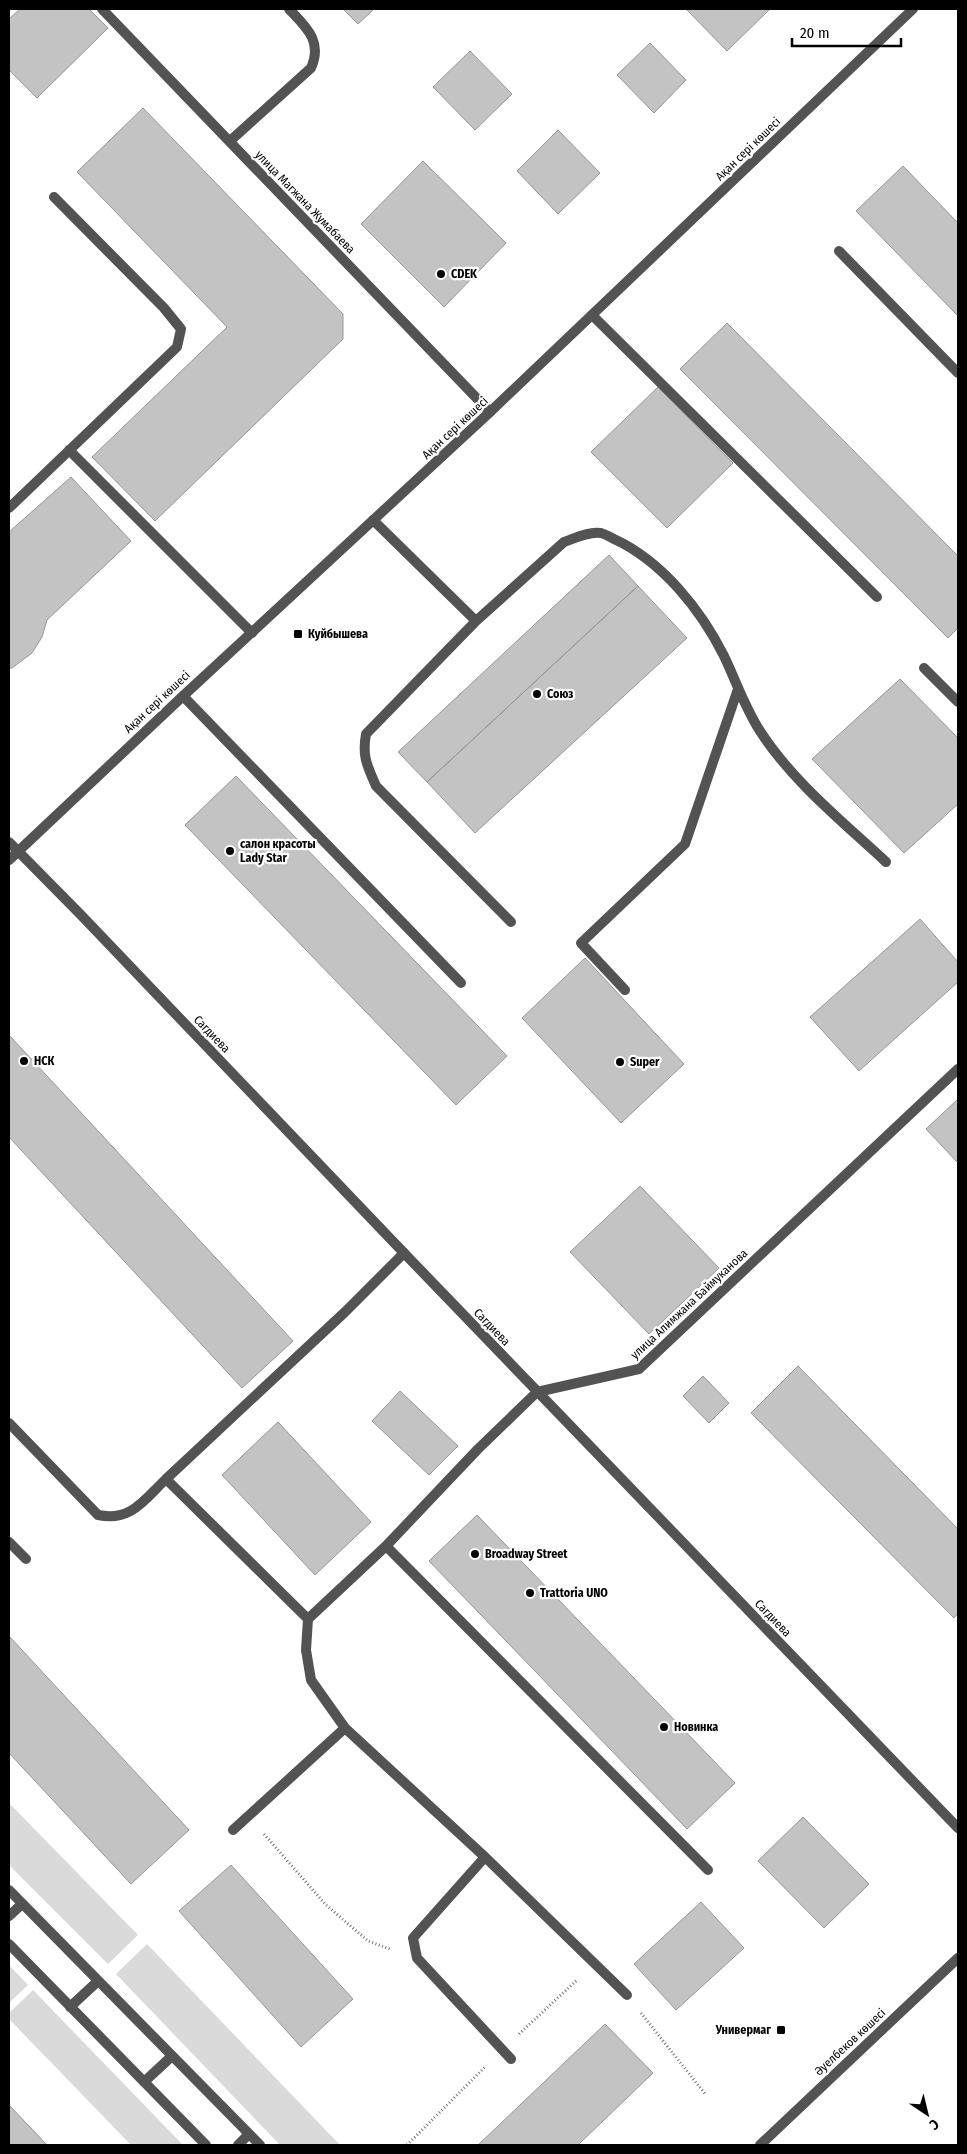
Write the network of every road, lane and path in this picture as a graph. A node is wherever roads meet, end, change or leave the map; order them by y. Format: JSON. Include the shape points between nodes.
{"nodes":[{"id":1,"x":102,"y":9,"type":"edge"},
{"id":2,"x":289,"y":9,"type":"edge"},
{"id":3,"x":913,"y":9,"type":"edge"},
{"id":4,"x":230,"y":141,"type":"junction"},
{"id":5,"x":54,"y":198,"type":"dead end"},
{"id":6,"x":839,"y":251,"type":"dead end"},
{"id":7,"x":592,"y":315,"type":"junction"},
{"id":8,"x":958,"y":373,"type":"edge"},
{"id":9,"x":490,"y":412,"type":"junction"},
{"id":10,"x":69,"y":450,"type":"junction"},
{"id":11,"x":9,"y":508,"type":"edge"},
{"id":12,"x":374,"y":520,"type":"junction"},
{"id":13,"x":877,"y":597,"type":"dead end"},
{"id":14,"x":476,"y":621,"type":"junction"},
{"id":15,"x":252,"y":632,"type":"junction"},
{"id":16,"x":924,"y":668,"type":"dead end"},
{"id":17,"x":738,"y":689,"type":"junction"},
{"id":18,"x":183,"y":696,"type":"junction"},
{"id":19,"x":958,"y":702,"type":"edge"},
{"id":20,"x":9,"y":842,"type":"edge"},
{"id":21,"x":17,"y":851,"type":"junction"},
{"id":22,"x":9,"y":860,"type":"edge"},
{"id":23,"x":886,"y":862,"type":"dead end"},
{"id":24,"x":511,"y":922,"type":"dead end"},
{"id":25,"x":461,"y":982,"type":"dead end"},
{"id":26,"x":625,"y":990,"type":"dead end"},
{"id":27,"x":958,"y":1069,"type":"edge"},
{"id":28,"x":404,"y":1253,"type":"junction"},
{"id":29,"x":538,"y":1392,"type":"junction"},
{"id":30,"x":9,"y":1423,"type":"edge"},
{"id":31,"x":166,"y":1479,"type":"junction"},
{"id":32,"x":9,"y":1542,"type":"edge"},
{"id":33,"x":386,"y":1546,"type":"junction"},
{"id":34,"x":26,"y":1559,"type":"dead end"},
{"id":35,"x":308,"y":1619,"type":"junction"},
{"id":36,"x":345,"y":1728,"type":"junction"},
{"id":37,"x":248,"y":1816,"type":"junction"},
{"id":38,"x":958,"y":1828,"type":"edge"},
{"id":39,"x":233,"y":1830,"type":"dead end"},
{"id":40,"x":485,"y":1857,"type":"junction"},
{"id":41,"x":708,"y":1870,"type":"dead end"},
{"id":42,"x":9,"y":1890,"type":"edge"},
{"id":43,"x":22,"y":1904,"type":"junction"},
{"id":44,"x":9,"y":1916,"type":"edge"},
{"id":45,"x":9,"y":1944,"type":"edge"},
{"id":46,"x":417,"y":1958,"type":"junction"},
{"id":47,"x":958,"y":1958,"type":"edge"},
{"id":48,"x":98,"y":1981,"type":"junction"},
{"id":49,"x":627,"y":1995,"type":"joint"},
{"id":50,"x":70,"y":2007,"type":"junction"},
{"id":51,"x":172,"y":2056,"type":"junction"},
{"id":52,"x":511,"y":2059,"type":"dead end"},
{"id":53,"x":144,"y":2082,"type":"junction"},
{"id":54,"x":706,"y":2095,"type":"dead end"},
{"id":55,"x":249,"y":2134,"type":"junction"},
{"id":56,"x":206,"y":2145,"type":"edge"},
{"id":57,"x":238,"y":2145,"type":"edge"},
{"id":58,"x":260,"y":2145,"type":"edge"},
{"id":59,"x":760,"y":2145,"type":"edge"}],
"edges":[{"from":1,"to":4,"type":"street","name":"улица Магжана Жумабаева"},
{"from":2,"to":4,"type":"street","via":[[312,36],[315,58],[311,68]]},
{"from":3,"to":7,"type":"street","name":"Ақан сері көшесі"},
{"from":4,"to":9,"type":"street","name":"улица Магжана Жумабаева"},
{"from":5,"to":10,"type":"street","via":[[181,329],[177,347]]},
{"from":6,"to":8,"type":"street"},
{"from":7,"to":9,"type":"street","name":"Ақан сері көшесі"},
{"from":7,"to":13,"type":"street"},
{"from":9,"to":12,"type":"street","name":"Ақан сері көшесі"},
{"from":10,"to":11,"type":"street"},
{"from":10,"to":15,"type":"street"},
{"from":12,"to":14,"type":"street"},
{"from":12,"to":15,"type":"street","name":"Ақан сері көшесі"},
{"from":14,"to":17,"type":"street","via":[[564,542],[582,535],[601,533],[634,548],[686,598],[724,656]]},
{"from":14,"to":24,"type":"street","via":[[366,734],[363,750],[376,786]]},
{"from":15,"to":18,"type":"street","name":"Ақан сері көшесі"},
{"from":16,"to":19,"type":"street"},
{"from":17,"to":23,"type":"street","via":[[760,731],[796,778]]},
{"from":17,"to":26,"type":"street","via":[[684,844],[581,943]]},
{"from":18,"to":21,"type":"street","name":"Ақан сері көшесі"},
{"from":18,"to":25,"type":"street"},
{"from":20,"to":21,"type":"street","name":"Сагдиева"},
{"from":21,"to":22,"type":"street","name":"Ақан сері көшесі"},
{"from":21,"to":28,"type":"street","name":"Сагдиева"},
{"from":27,"to":29,"type":"street","name":"улица Алимжана Баймуканова","via":[[639,1370]]},
{"from":28,"to":29,"type":"street","name":"Сагдиева"},
{"from":28,"to":31,"type":"street"},
{"from":29,"to":33,"type":"street","via":[[478,1449]]},
{"from":29,"to":38,"type":"street","name":"Сагдиева"},
{"from":30,"to":31,"type":"street","via":[[98,1514],[120,1517],[136,1508]]},
{"from":31,"to":35,"type":"street"},
{"from":32,"to":34,"type":"street"},
{"from":33,"to":35,"type":"street"},
{"from":33,"to":41,"type":"street"},
{"from":35,"to":36,"type":"street","via":[[306,1650],[312,1680]]},
{"from":36,"to":37,"type":"street"},
{"from":36,"to":40,"type":"street"},
{"from":37,"to":39,"type":"street"},
{"from":37,"to":46,"type":"path","via":[[324,1904],[368,1941]]},
{"from":40,"to":46,"type":"street","via":[[413,1938]]},
{"from":40,"to":49,"type":"street"},
{"from":42,"to":43,"type":"street"},
{"from":43,"to":44,"type":"street"},
{"from":43,"to":48,"type":"street"},
{"from":45,"to":50,"type":"street"},
{"from":46,"to":52,"type":"street"},
{"from":47,"to":59,"type":"street","name":"Әуелбеков көшесі"},
{"from":48,"to":50,"type":"street"},
{"from":48,"to":51,"type":"street"},
{"from":49,"to":54,"type":"path"},
{"from":50,"to":53,"type":"street"},
{"from":51,"to":53,"type":"street"},
{"from":51,"to":55,"type":"street"},
{"from":53,"to":56,"type":"street"},
{"from":55,"to":57,"type":"street"},
{"from":55,"to":58,"type":"street"}]}
